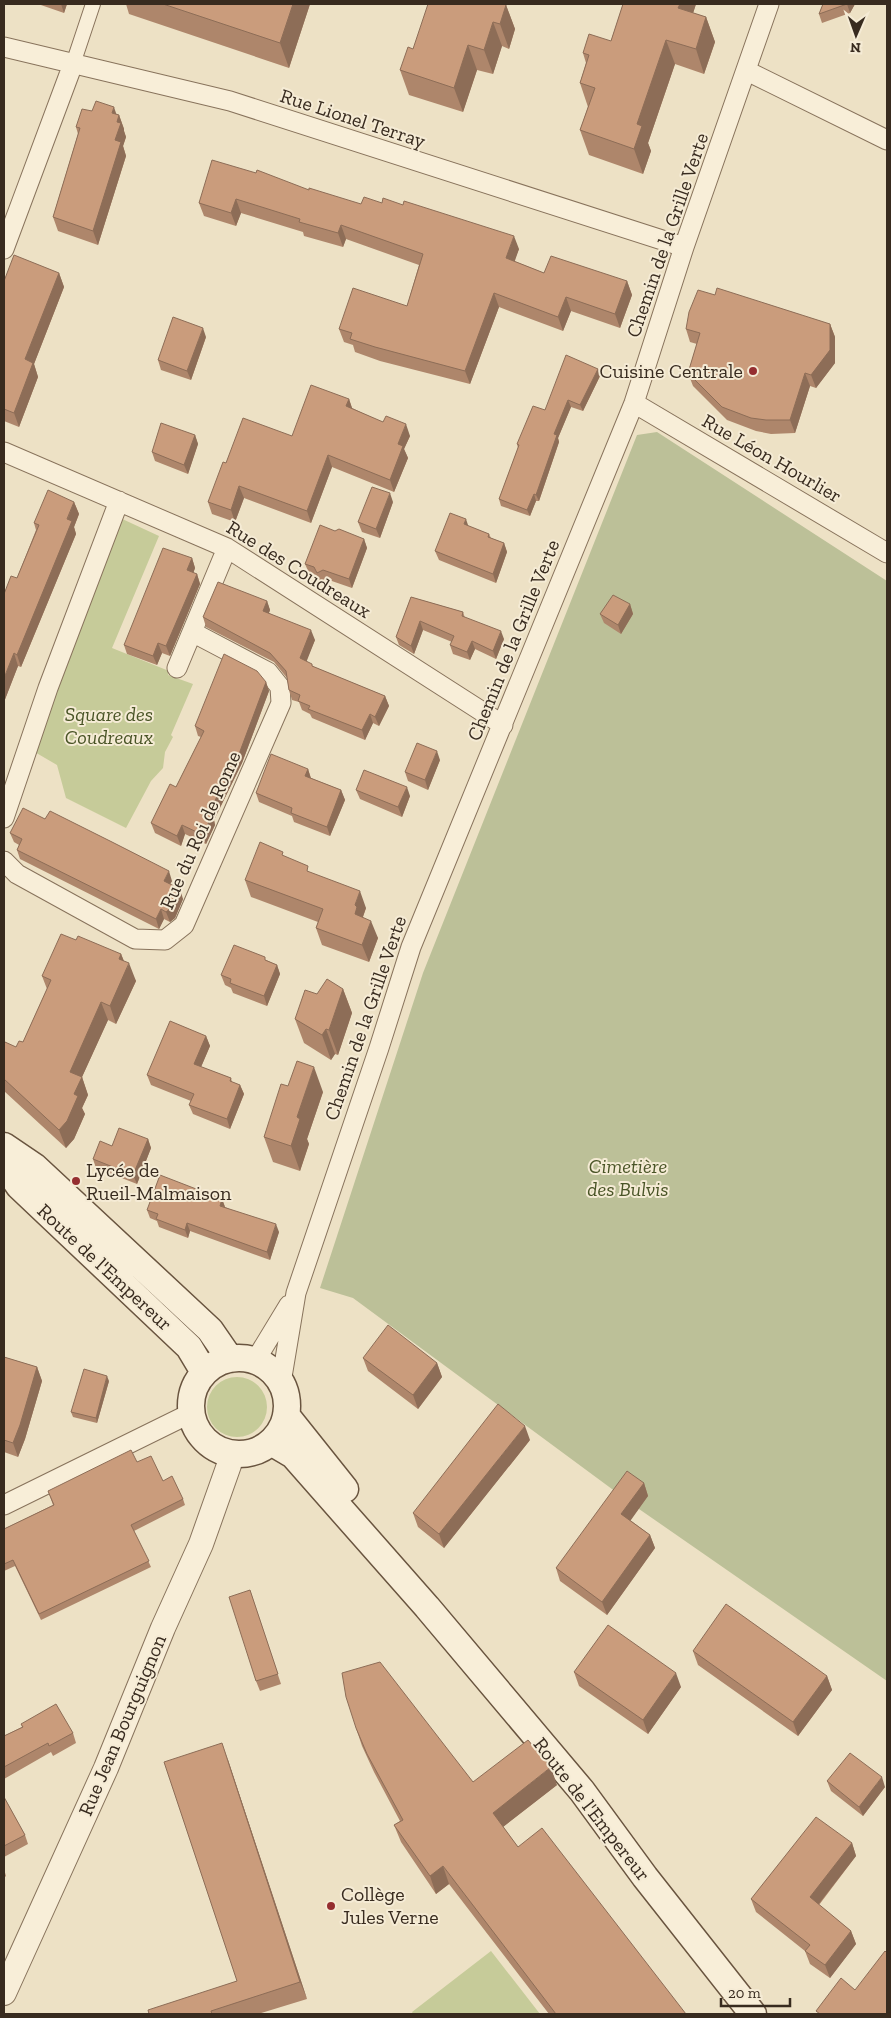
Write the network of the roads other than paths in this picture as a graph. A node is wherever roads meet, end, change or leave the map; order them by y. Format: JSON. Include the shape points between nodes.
{"nodes":[{"id":1,"x":93,"y":4,"type":"edge"},
{"id":2,"x":769,"y":4,"type":"edge"},
{"id":3,"x":4,"y":47,"type":"edge"},
{"id":4,"x":73,"y":64,"type":"junction"},
{"id":5,"x":747,"y":71,"type":"junction"},
{"id":6,"x":887,"y":140,"type":"edge"},
{"id":7,"x":684,"y":247,"type":"junction"},
{"id":8,"x":4,"y":249,"type":"edge"},
{"id":9,"x":634,"y":403,"type":"junction"},
{"id":10,"x":4,"y":452,"type":"edge"},
{"id":11,"x":119,"y":501,"type":"junction"},
{"id":12,"x":227,"y":548,"type":"junction"},
{"id":13,"x":887,"y":552,"type":"edge"},
{"id":14,"x":192,"y":632,"type":"junction"},
{"id":15,"x":177,"y":668,"type":"dead end"},
{"id":16,"x":503,"y":725,"type":"junction"},
{"id":17,"x":4,"y":818,"type":"edge"},
{"id":18,"x":4,"y":861,"type":"edge"},
{"id":19,"x":4,"y":1146,"type":"edge"},
{"id":20,"x":4,"y":1164,"type":"edge"},
{"id":21,"x":296,"y":1293,"type":"junction"},
{"id":22,"x":230,"y":1359,"type":"junction"},
{"id":23,"x":255,"y":1361,"type":"junction"},
{"id":24,"x":204,"y":1372,"type":"junction"},
{"id":25,"x":281,"y":1383,"type":"junction"},
{"id":26,"x":191,"y":1413,"type":"junction"},
{"id":27,"x":286,"y":1415,"type":"junction"},
{"id":28,"x":271,"y":1442,"type":"junction"},
{"id":29,"x":230,"y":1454,"type":"junction"},
{"id":30,"x":4,"y":1505,"type":"edge"},
{"id":31,"x":428,"y":1606,"type":"junction"},
{"id":32,"x":4,"y":1993,"type":"edge"},
{"id":33,"x":753,"y":2014,"type":"edge"}],
"edges":[{"from":1,"to":4,"type":"street"},
{"from":2,"to":5,"type":"street","name":"Chemin de la Grille Verte"},
{"from":3,"to":4,"type":"street","name":"Rue Lionel Terray"},
{"from":4,"to":7,"type":"street","name":"Rue Lionel Terray","via":[[230,101]]},
{"from":4,"to":8,"type":"street"},
{"from":5,"to":6,"type":"street"},
{"from":5,"to":7,"type":"street","name":"Chemin de la Grille Verte"},
{"from":7,"to":9,"type":"street","name":"Chemin de la Grille Verte"},
{"from":9,"to":13,"type":"street","name":"Rue Léon Hourlier"},
{"from":9,"to":16,"type":"street","name":"Chemin de la Grille Verte"},
{"from":10,"to":11,"type":"street","name":"Rue des Coudreaux"},
{"from":11,"to":12,"type":"street","name":"Rue des Coudreaux"},
{"from":11,"to":17,"type":"street","via":[[48,688]]},
{"from":12,"to":14,"type":"street"},
{"from":12,"to":16,"type":"street","name":"Rue des Coudreaux"},
{"from":14,"to":15,"type":"street"},
{"from":14,"to":18,"type":"street","name":"Rue du Roi de Rome","via":[[268,672],[280,687],[281,703],[184,925],[165,940],[135,939],[17,874]]},
{"from":16,"to":21,"type":"street","name":"Chemin de la Grille Verte","via":[[411,947]]},
{"from":19,"to":22,"type":"main road","name":"Route de l'Empereur","via":[[34,1167],[210,1330]]},
{"from":20,"to":24,"type":"main road","name":"Route de l'Empereur","via":[[19,1186],[188,1347]]},
{"from":21,"to":23,"type":"street","name":"Chemin de la Grille Verte"},
{"from":21,"to":25,"type":"street","name":"Chemin de la Grille Verte"},
{"from":22,"to":23,"type":"main road"},
{"from":22,"to":24,"type":"main road"},
{"from":23,"to":25,"type":"main road","via":[[270,1370]]},
{"from":24,"to":26,"type":"main road","via":[[192,1398]]},
{"from":25,"to":27,"type":"main road","via":[[286,1398]]},
{"from":26,"to":29,"type":"main road","via":[[204,1439]]},
{"from":26,"to":30,"type":"street"},
{"from":27,"to":28,"type":"main road","via":[[281,1430]]},
{"from":27,"to":31,"type":"main road","name":"Route de l'Empereur","via":[[370,1519]]},
{"from":28,"to":29,"type":"main road","via":[[259,1450]]},
{"from":28,"to":31,"type":"main road","name":"Route de l'Empereur","via":[[293,1455]]},
{"from":29,"to":32,"type":"street","name":"Rue Jean Bourguignon","via":[[201,1544],[106,1768]]},
{"from":31,"to":33,"type":"main road","name":"Route de l'Empereur","via":[[582,1791]]}]}
